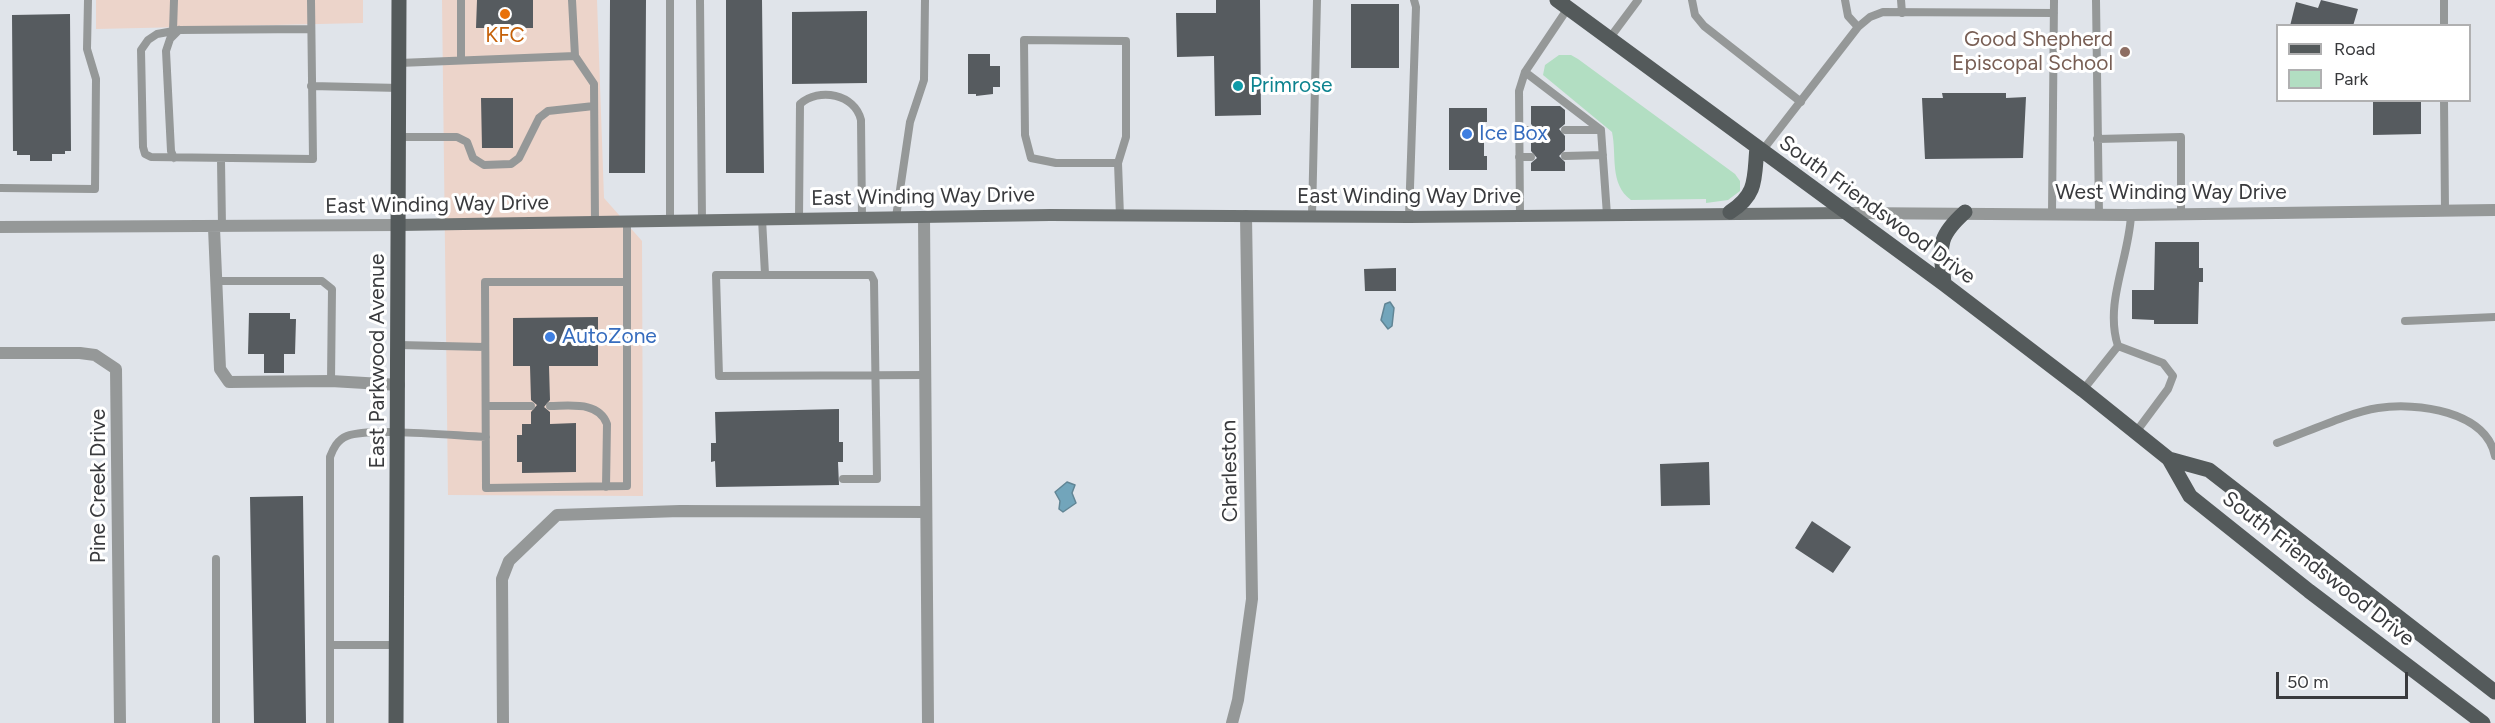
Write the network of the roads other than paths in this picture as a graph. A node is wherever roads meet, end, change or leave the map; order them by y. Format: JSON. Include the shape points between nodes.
{"nodes":[{"id":1,"x":88,"y":0,"type":"edge"},
{"id":2,"x":174,"y":0,"type":"edge"},
{"id":3,"x":311,"y":0,"type":"edge"},
{"id":4,"x":399,"y":0,"type":"edge"},
{"id":5,"x":461,"y":0,"type":"edge"},
{"id":6,"x":572,"y":0,"type":"edge"},
{"id":7,"x":670,"y":0,"type":"edge"},
{"id":8,"x":700,"y":0,"type":"edge"},
{"id":9,"x":925,"y":0,"type":"edge"},
{"id":10,"x":1317,"y":0,"type":"edge"},
{"id":11,"x":1414,"y":0,"type":"edge"},
{"id":12,"x":1638,"y":0,"type":"edge"},
{"id":13,"x":1692,"y":0,"type":"edge"},
{"id":14,"x":1845,"y":0,"type":"edge"},
{"id":15,"x":1901,"y":0,"type":"edge"},
{"id":16,"x":2054,"y":0,"type":"edge"},
{"id":17,"x":2096,"y":0,"type":"edge"},
{"id":18,"x":2444,"y":0,"type":"edge"},
{"id":19,"x":1563,"y":4,"type":"edge"},
{"id":20,"x":1902,"y":13,"type":"junction"},
{"id":21,"x":2054,"y":13,"type":"junction"},
{"id":22,"x":2444,"y":24,"type":"edge"},
{"id":23,"x":1858,"y":27,"type":"junction"},
{"id":24,"x":176,"y":30,"type":"junction"},
{"id":25,"x":310,"y":30,"type":"junction"},
{"id":26,"x":1609,"y":39,"type":"junction"},
{"id":27,"x":575,"y":56,"type":"junction"},
{"id":28,"x":461,"y":60,"type":"junction"},
{"id":29,"x":399,"y":63,"type":"junction"},
{"id":30,"x":1525,"y":72,"type":"junction"},
{"id":31,"x":311,"y":87,"type":"junction"},
{"id":32,"x":400,"y":88,"type":"junction"},
{"id":33,"x":1801,"y":102,"type":"junction"},
{"id":34,"x":2444,"y":102,"type":"edge"},
{"id":35,"x":594,"y":106,"type":"junction"},
{"id":36,"x":1520,"y":130,"type":"junction"},
{"id":37,"x":1531,"y":130,"type":"dead end"},
{"id":38,"x":1565,"y":130,"type":"dead end"},
{"id":39,"x":1601,"y":130,"type":"junction"},
{"id":40,"x":399,"y":137,"type":"junction"},
{"id":41,"x":2097,"y":139,"type":"junction"},
{"id":42,"x":1760,"y":149,"type":"junction"},
{"id":43,"x":1603,"y":155,"type":"junction"},
{"id":44,"x":1565,"y":156,"type":"dead end"},
{"id":45,"x":1520,"y":157,"type":"junction"},
{"id":46,"x":1531,"y":157,"type":"dead end"},
{"id":47,"x":174,"y":158,"type":"junction"},
{"id":48,"x":221,"y":160,"type":"junction"},
{"id":49,"x":1118,"y":163,"type":"junction"},
{"id":50,"x":0,"y":188,"type":"edge"},
{"id":51,"x":2445,"y":210,"type":"junction"},
{"id":52,"x":2495,"y":210,"type":"edge"},
{"id":53,"x":1730,"y":212,"type":"junction"},
{"id":54,"x":1965,"y":212,"type":"junction"},
{"id":55,"x":1847,"y":213,"type":"junction"},
{"id":56,"x":2052,"y":213,"type":"junction"},
{"id":57,"x":2181,"y":213,"type":"junction"},
{"id":58,"x":2099,"y":214,"type":"junction"},
{"id":59,"x":1607,"y":215,"type":"junction"},
{"id":60,"x":2131,"y":215,"type":"junction"},
{"id":61,"x":1120,"y":216,"type":"junction"},
{"id":62,"x":1246,"y":216,"type":"junction"},
{"id":63,"x":1312,"y":216,"type":"junction"},
{"id":64,"x":1520,"y":216,"type":"junction"},
{"id":65,"x":897,"y":217,"type":"junction"},
{"id":66,"x":924,"y":217,"type":"junction"},
{"id":67,"x":1409,"y":217,"type":"junction"},
{"id":68,"x":862,"y":218,"type":"junction"},
{"id":69,"x":762,"y":219,"type":"junction"},
{"id":70,"x":799,"y":219,"type":"junction"},
{"id":71,"x":702,"y":220,"type":"junction"},
{"id":72,"x":670,"y":221,"type":"junction"},
{"id":73,"x":595,"y":222,"type":"junction"},
{"id":74,"x":627,"y":222,"type":"junction"},
{"id":75,"x":399,"y":225,"type":"junction"},
{"id":76,"x":0,"y":227,"type":"edge"},
{"id":77,"x":218,"y":227,"type":"junction"},
{"id":78,"x":765,"y":274,"type":"junction"},
{"id":79,"x":217,"y":281,"type":"junction"},
{"id":80,"x":627,"y":282,"type":"junction"},
{"id":81,"x":1944,"y":284,"type":"junction"},
{"id":82,"x":2495,"y":317,"type":"edge"},
{"id":83,"x":2405,"y":321,"type":"dead end"},
{"id":84,"x":399,"y":345,"type":"junction"},
{"id":85,"x":485,"y":346,"type":"junction"},
{"id":86,"x":2118,"y":346,"type":"junction"},
{"id":87,"x":0,"y":353,"type":"edge"},
{"id":88,"x":875,"y":375,"type":"junction"},
{"id":89,"x":925,"y":375,"type":"junction"},
{"id":90,"x":331,"y":381,"type":"junction"},
{"id":91,"x":399,"y":385,"type":"junction"},
{"id":92,"x":2083,"y":390,"type":"junction"},
{"id":93,"x":486,"y":406,"type":"junction"},
{"id":94,"x":531,"y":406,"type":"dead end"},
{"id":95,"x":550,"y":406,"type":"dead end"},
{"id":96,"x":2136,"y":432,"type":"junction"},
{"id":97,"x":399,"y":433,"type":"junction"},
{"id":98,"x":486,"y":437,"type":"junction"},
{"id":99,"x":2494,"y":441,"type":"edge"},
{"id":100,"x":2277,"y":443,"type":"dead end"},
{"id":101,"x":2495,"y":456,"type":"edge"},
{"id":102,"x":2169,"y":459,"type":"junction"},
{"id":103,"x":843,"y":479,"type":"dead end"},
{"id":104,"x":606,"y":487,"type":"junction"},
{"id":105,"x":926,"y":512,"type":"junction"},
{"id":106,"x":216,"y":559,"type":"dead end"},
{"id":107,"x":331,"y":645,"type":"junction"},
{"id":108,"x":397,"y":645,"type":"junction"},
{"id":109,"x":2489,"y":687,"type":"edge"},
{"id":110,"x":120,"y":723,"type":"edge"},
{"id":111,"x":216,"y":723,"type":"edge"},
{"id":112,"x":330,"y":723,"type":"edge"},
{"id":113,"x":396,"y":723,"type":"edge"},
{"id":114,"x":503,"y":723,"type":"edge"},
{"id":115,"x":928,"y":723,"type":"edge"},
{"id":116,"x":1232,"y":723,"type":"edge"},
{"id":117,"x":2483,"y":723,"type":"edge"}],
"edges":[{"from":1,"to":50,"type":"lane","via":[[87,49],[96,79],[95,189]]},
{"from":2,"to":24,"type":"lane"},
{"from":3,"to":25,"type":"lane"},
{"from":4,"to":29,"type":"main road","name":"East Parkwood Avenue"},
{"from":5,"to":28,"type":"lane"},
{"from":6,"to":27,"type":"lane"},
{"from":7,"to":72,"type":"lane"},
{"from":8,"to":71,"type":"lane"},
{"from":9,"to":65,"type":"lane","via":[[924,80],[910,122]]},
{"from":10,"to":63,"type":"lane"},
{"from":11,"to":67,"type":"lane"},
{"from":12,"to":26,"type":"lane"},
{"from":13,"to":33,"type":"lane","via":[[1695,15],[1704,26]]},
{"from":14,"to":23,"type":"lane","via":[[1848,16]]},
{"from":15,"to":20,"type":"lane"},
{"from":16,"to":21,"type":"lane"},
{"from":17,"to":41,"type":"lane"},
{"from":18,"to":22,"type":"lane"},
{"from":19,"to":26,"type":"main road","name":"South Friendswood Drive"},
{"from":19,"to":30,"type":"lane"},
{"from":20,"to":21,"type":"lane"},
{"from":20,"to":23,"type":"lane","via":[[1883,12]]},
{"from":21,"to":56,"type":"lane"},
{"from":23,"to":33,"type":"lane"},
{"from":24,"to":25,"type":"lane"},
{"from":24,"to":47,"type":"lane","via":[[166,51]]},
{"from":24,"to":47,"type":"lane","via":[[148,40],[141,50],[140,66],[145,154]]},
{"from":25,"to":31,"type":"lane"},
{"from":26,"to":42,"type":"main road","name":"South Friendswood Drive"},
{"from":27,"to":28,"type":"lane"},
{"from":27,"to":35,"type":"lane","via":[[594,84]]},
{"from":28,"to":29,"type":"lane"},
{"from":29,"to":32,"type":"main road","name":"East Parkwood Avenue"},
{"from":30,"to":36,"type":"lane","via":[[1520,91]]},
{"from":30,"to":39,"type":"lane"},
{"from":31,"to":32,"type":"lane"},
{"from":31,"to":48,"type":"lane","via":[[313,159]]},
{"from":32,"to":40,"type":"main road","name":"East Parkwood Avenue"},
{"from":33,"to":42,"type":"lane"},
{"from":34,"to":51,"type":"lane"},
{"from":35,"to":40,"type":"lane","via":[[548,111],[539,118],[519,158],[511,164],[484,165],[473,158],[467,142],[457,137]]},
{"from":35,"to":73,"type":"lane"},
{"from":36,"to":37,"type":"lane"},
{"from":36,"to":45,"type":"lane"},
{"from":38,"to":39,"type":"lane"},
{"from":39,"to":43,"type":"lane"},
{"from":40,"to":75,"type":"main road","name":"East Parkwood Avenue"},
{"from":41,"to":57,"type":"lane","via":[[2181,136]]},
{"from":41,"to":58,"type":"lane"},
{"from":42,"to":53,"type":"main road","via":[[1752,191],[1744,203]]},
{"from":42,"to":55,"type":"main road","name":"South Friendswood Drive"},
{"from":43,"to":44,"type":"lane"},
{"from":43,"to":59,"type":"lane"},
{"from":45,"to":46,"type":"lane"},
{"from":45,"to":64,"type":"lane"},
{"from":47,"to":48,"type":"lane"},
{"from":48,"to":77,"type":"lane"},
{"from":49,"to":49,"type":"lane","via":[[1126,137],[1126,41],[1024,39],[1025,135],[1031,158],[1056,163]]},
{"from":49,"to":61,"type":"lane"},
{"from":51,"to":52,"type":"street","name":"West Winding Way Drive"},
{"from":51,"to":57,"type":"street","name":"West Winding Way Drive"},
{"from":53,"to":55,"type":"street","name":"East Winding Way Drive"},
{"from":53,"to":59,"type":"street","name":"East Winding Way Drive"},
{"from":54,"to":55,"type":"street","name":"West Winding Way Drive"},
{"from":54,"to":56,"type":"street","name":"West Winding Way Drive"},
{"from":54,"to":81,"type":"main road","via":[[1942,238]]},
{"from":55,"to":81,"type":"main road","name":"South Friendswood Drive"},
{"from":56,"to":58,"type":"street","name":"West Winding Way Drive"},
{"from":57,"to":60,"type":"street","name":"West Winding Way Drive"},
{"from":58,"to":60,"type":"street","name":"West Winding Way Drive"},
{"from":59,"to":64,"type":"street","name":"East Winding Way Drive"},
{"from":60,"to":86,"type":"lane","via":[[2114,302]]},
{"from":61,"to":62,"type":"street","name":"East Winding Way Drive"},
{"from":61,"to":66,"type":"street","name":"East Winding Way Drive"},
{"from":62,"to":63,"type":"street","name":"East Winding Way Drive"},
{"from":62,"to":116,"type":"street","name":"Charleston","via":[[1252,599]]},
{"from":63,"to":67,"type":"street","name":"East Winding Way Drive"},
{"from":64,"to":67,"type":"street","name":"East Winding Way Drive"},
{"from":65,"to":66,"type":"street","name":"East Winding Way Drive"},
{"from":65,"to":68,"type":"street","name":"East Winding Way Drive"},
{"from":66,"to":89,"type":"street"},
{"from":68,"to":70,"type":"street","name":"East Winding Way Drive"},
{"from":68,"to":70,"type":"lane","via":[[858,109],[838,96],[808,97],[800,104]]},
{"from":69,"to":70,"type":"street","name":"East Winding Way Drive"},
{"from":69,"to":71,"type":"street","name":"East Winding Way Drive"},
{"from":69,"to":78,"type":"lane"},
{"from":71,"to":72,"type":"street","name":"East Winding Way Drive"},
{"from":72,"to":74,"type":"street","name":"East Winding Way Drive"},
{"from":73,"to":74,"type":"street","name":"East Winding Way Drive"},
{"from":73,"to":75,"type":"street","name":"East Winding Way Drive"},
{"from":74,"to":80,"type":"lane"},
{"from":75,"to":77,"type":"street","name":"East Winding Way Drive"},
{"from":75,"to":84,"type":"main road","name":"East Parkwood Avenue"},
{"from":76,"to":77,"type":"street","name":"East Winding Way Drive"},
{"from":77,"to":79,"type":"street"},
{"from":78,"to":88,"type":"lane","via":[[871,275]]},
{"from":78,"to":88,"type":"lane","via":[[716,275],[719,376]]},
{"from":79,"to":90,"type":"street","via":[[220,369],[225,380]]},
{"from":79,"to":90,"type":"lane","via":[[322,281],[332,289]]},
{"from":80,"to":85,"type":"lane","via":[[485,282]]},
{"from":80,"to":104,"type":"lane","via":[[627,486]]},
{"from":81,"to":92,"type":"main road","name":"South Friendswood Drive"},
{"from":82,"to":83,"type":"lane"},
{"from":84,"to":85,"type":"lane"},
{"from":84,"to":91,"type":"main road","name":"East Parkwood Avenue"},
{"from":85,"to":93,"type":"lane"},
{"from":86,"to":92,"type":"lane"},
{"from":86,"to":96,"type":"lane","via":[[2163,363],[2173,376]]},
{"from":87,"to":110,"type":"street","name":"Pine Creek Drive","via":[[80,352],[95,355],[116,369]]},
{"from":88,"to":89,"type":"lane"},
{"from":88,"to":103,"type":"lane","via":[[877,479]]},
{"from":89,"to":105,"type":"street"},
{"from":90,"to":91,"type":"street"},
{"from":91,"to":97,"type":"main road","name":"East Parkwood Avenue"},
{"from":92,"to":96,"type":"main road","name":"South Friendswood Drive"},
{"from":93,"to":94,"type":"lane"},
{"from":93,"to":98,"type":"lane"},
{"from":95,"to":104,"type":"lane","via":[[587,408],[604,415]]},
{"from":96,"to":102,"type":"main road","name":"South Friendswood Drive"},
{"from":97,"to":98,"type":"lane"},
{"from":97,"to":107,"type":"lane","via":[[347,436],[335,446],[330,458]]},
{"from":97,"to":108,"type":"main road","name":"East Parkwood Avenue"},
{"from":98,"to":104,"type":"lane","via":[[486,488]]},
{"from":99,"to":100,"type":"lane","via":[[2468,419],[2410,406],[2376,408]]},
{"from":99,"to":101,"type":"lane"},
{"from":102,"to":109,"type":"main road","name":"South Friendswood Drive","via":[[2209,470]]},
{"from":102,"to":117,"type":"main road","name":"South Friendswood Drive","via":[[2190,496]]},
{"from":105,"to":114,"type":"street","via":[[557,515],[508,561],[502,579]]},
{"from":105,"to":115,"type":"street"},
{"from":106,"to":111,"type":"lane"},
{"from":107,"to":108,"type":"lane"},
{"from":107,"to":112,"type":"lane"},
{"from":108,"to":113,"type":"main road","name":"East Parkwood Avenue"}]}
